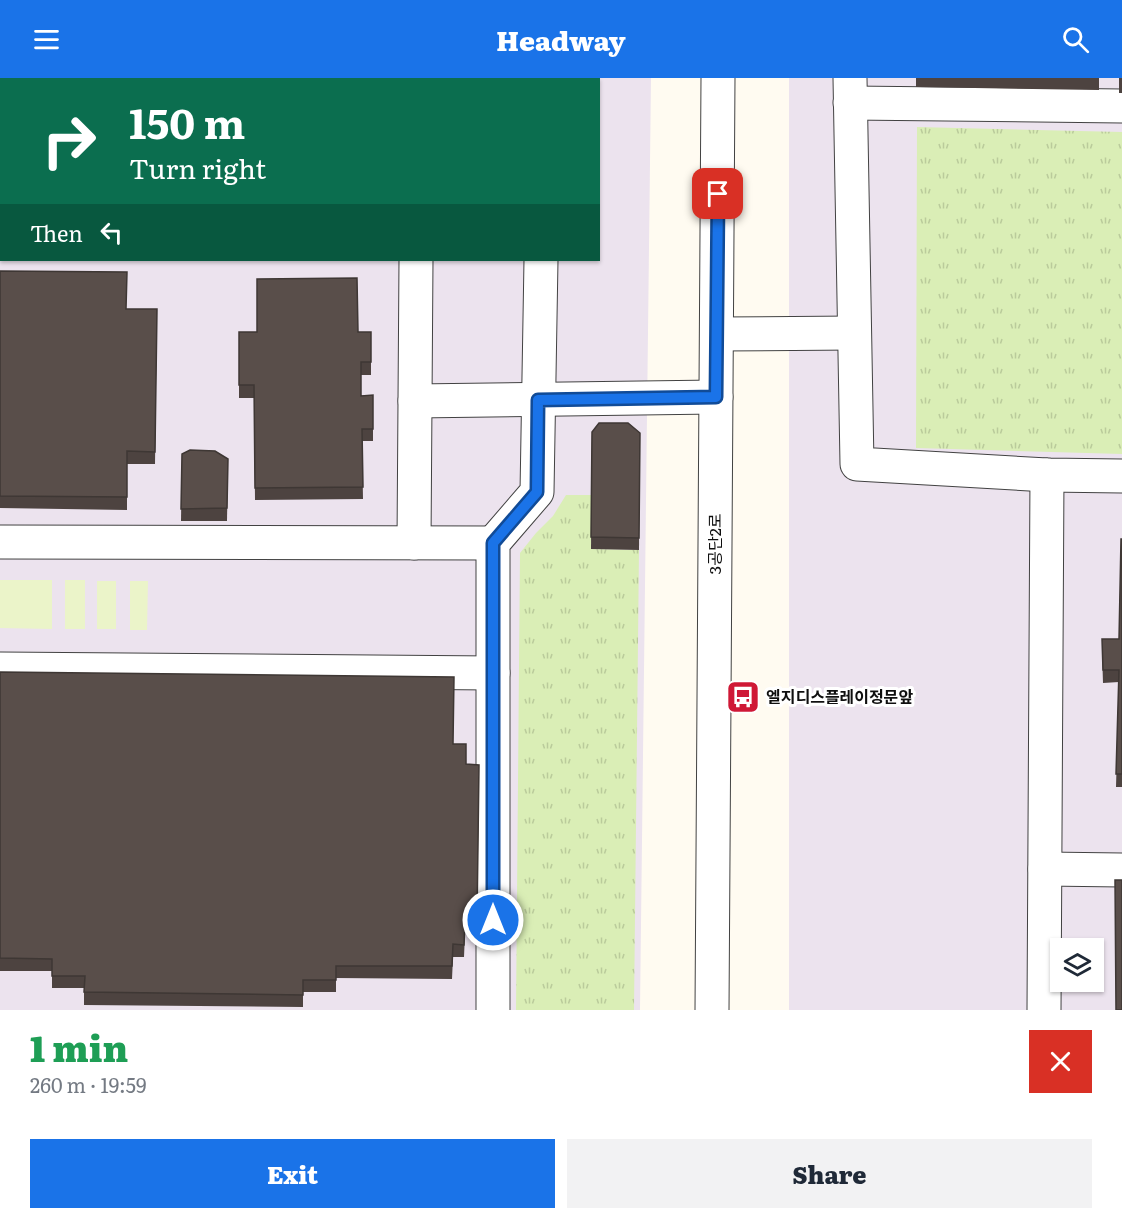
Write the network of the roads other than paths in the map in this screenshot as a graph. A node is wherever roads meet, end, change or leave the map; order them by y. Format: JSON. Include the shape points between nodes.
{"nodes":[{"id":1,"x":718,"y":78,"type":"edge"},
{"id":2,"x":850,"y":91,"type":"edge"},
{"id":3,"x":1122,"y":106,"type":"edge"},
{"id":4,"x":416,"y":261,"type":"edge"},
{"id":5,"x":541,"y":261,"type":"edge"},
{"id":6,"x":854,"y":333,"type":"junction"},
{"id":7,"x":717,"y":334,"type":"junction"},
{"id":8,"x":716,"y":397,"type":"junction"},
{"id":9,"x":538,"y":400,"type":"junction"},
{"id":10,"x":415,"y":401,"type":"junction"},
{"id":11,"x":1047,"y":476,"type":"junction"},
{"id":12,"x":1122,"y":476,"type":"edge"},
{"id":13,"x":0,"y":542,"type":"edge"},
{"id":14,"x":414,"y":543,"type":"junction"},
{"id":15,"x":493,"y":543,"type":"junction"},
{"id":16,"x":0,"y":669,"type":"edge"},
{"id":17,"x":493,"y":674,"type":"junction"},
{"id":18,"x":1045,"y":869,"type":"junction"},
{"id":19,"x":1122,"y":870,"type":"edge"},
{"id":20,"x":494,"y":1010,"type":"edge"},
{"id":21,"x":712,"y":1010,"type":"edge"},
{"id":22,"x":1044,"y":1010,"type":"edge"}],
"edges":[{"from":1,"to":7,"type":"street","name":"3공단2로"},
{"from":2,"to":3,"type":"street"},
{"from":2,"to":6,"type":"street"},
{"from":4,"to":10,"type":"street"},
{"from":5,"to":9,"type":"street"},
{"from":6,"to":7,"type":"street"},
{"from":6,"to":11,"type":"street","via":[[857,464]]},
{"from":7,"to":8,"type":"street","name":"3공단2로"},
{"from":8,"to":9,"type":"street"},
{"from":8,"to":21,"type":"street","name":"3공단2로"},
{"from":9,"to":10,"type":"street"},
{"from":9,"to":15,"type":"street","via":[[537,492]]},
{"from":10,"to":14,"type":"street"},
{"from":11,"to":12,"type":"street"},
{"from":11,"to":18,"type":"street"},
{"from":13,"to":14,"type":"street"},
{"from":14,"to":15,"type":"street"},
{"from":15,"to":17,"type":"street"},
{"from":16,"to":17,"type":"street"},
{"from":17,"to":20,"type":"street"},
{"from":18,"to":19,"type":"street"},
{"from":18,"to":22,"type":"street"}]}
